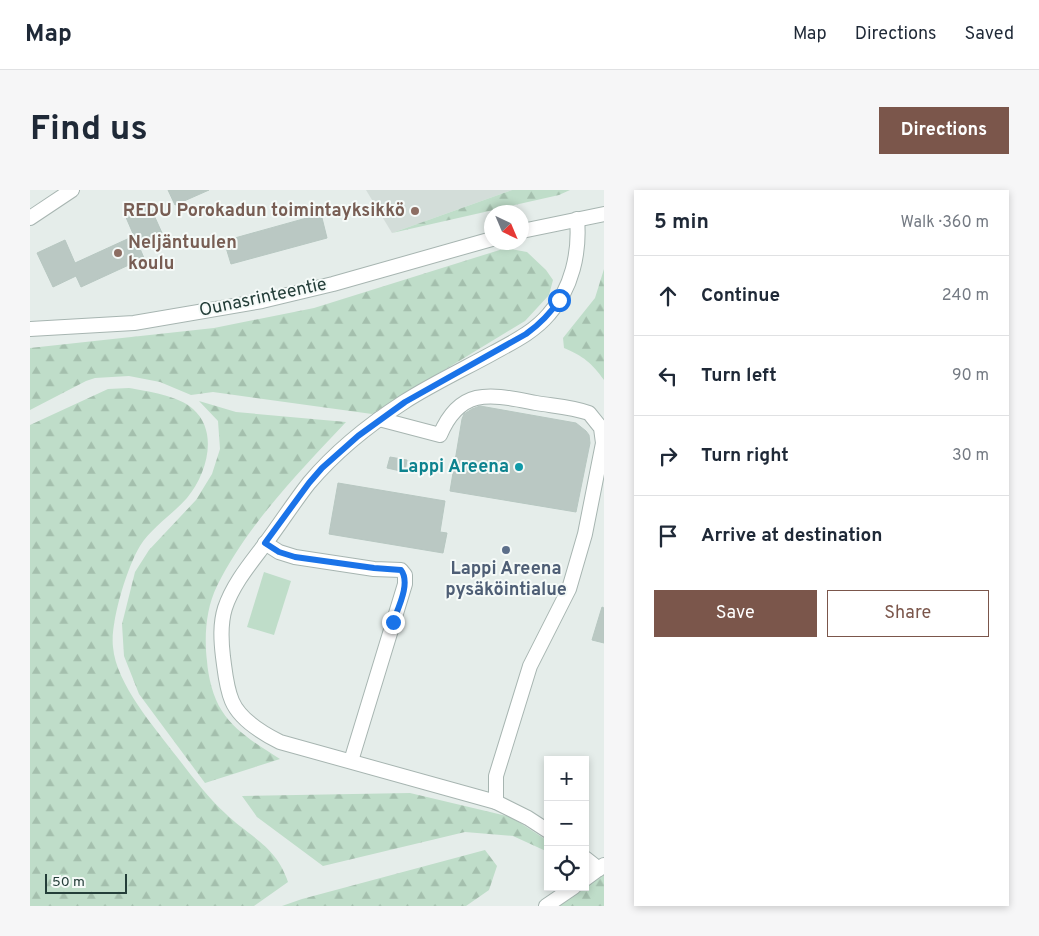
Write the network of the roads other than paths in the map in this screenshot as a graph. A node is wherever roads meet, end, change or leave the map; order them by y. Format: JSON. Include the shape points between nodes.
{"nodes":[{"id":1,"x":72,"y":190,"type":"edge"},
{"id":2,"x":54,"y":201,"type":"junction"},
{"id":3,"x":30,"y":208,"type":"edge"},
{"id":4,"x":604,"y":214,"type":"edge"},
{"id":5,"x":30,"y":218,"type":"edge"},
{"id":6,"x":577,"y":219,"type":"junction"},
{"id":7,"x":529,"y":229,"type":"edge"},
{"id":8,"x":484,"y":241,"type":"edge"},
{"id":9,"x":30,"y":329,"type":"edge"},
{"id":10,"x":379,"y":420,"type":"junction"},
{"id":11,"x":265,"y":543,"type":"junction"},
{"id":12,"x":351,"y":761,"type":"junction"},
{"id":13,"x":496,"y":802,"type":"junction"},
{"id":14,"x":544,"y":828,"type":"edge"},
{"id":15,"x":589,"y":860,"type":"edge"},
{"id":16,"x":602,"y":867,"type":"edge"},
{"id":17,"x":589,"y":876,"type":"edge"},
{"id":18,"x":568,"y":891,"type":"edge"},
{"id":19,"x":546,"y":906,"type":"edge"}],
"edges":[{"from":1,"to":2,"type":"street"},
{"from":2,"to":3,"type":"street"},
{"from":2,"to":5,"type":"street"},
{"from":4,"to":6,"type":"street"},
{"from":6,"to":7,"type":"street"},
{"from":6,"to":10,"type":"street","via":[[578,246],[569,281],[539,325]]},
{"from":8,"to":9,"type":"street","name":"Ounasrinteentie","via":[[262,301],[134,323]]},
{"from":10,"to":11,"type":"street","via":[[322,468]]},
{"from":10,"to":13,"type":"street","via":[[440,435],[455,410],[472,399],[495,396],[589,413],[603,434],[599,469],[573,577],[530,666],[496,776]]},
{"from":11,"to":12,"type":"street","via":[[231,592],[221,628],[225,675],[232,702],[260,732],[280,742]]},
{"from":11,"to":12,"type":"street","via":[[295,557],[401,570],[405,575],[405,584]]},
{"from":12,"to":13,"type":"street"},
{"from":13,"to":14,"type":"street"},
{"from":15,"to":16,"type":"street"},
{"from":16,"to":17,"type":"street"},
{"from":18,"to":19,"type":"street"}]}
